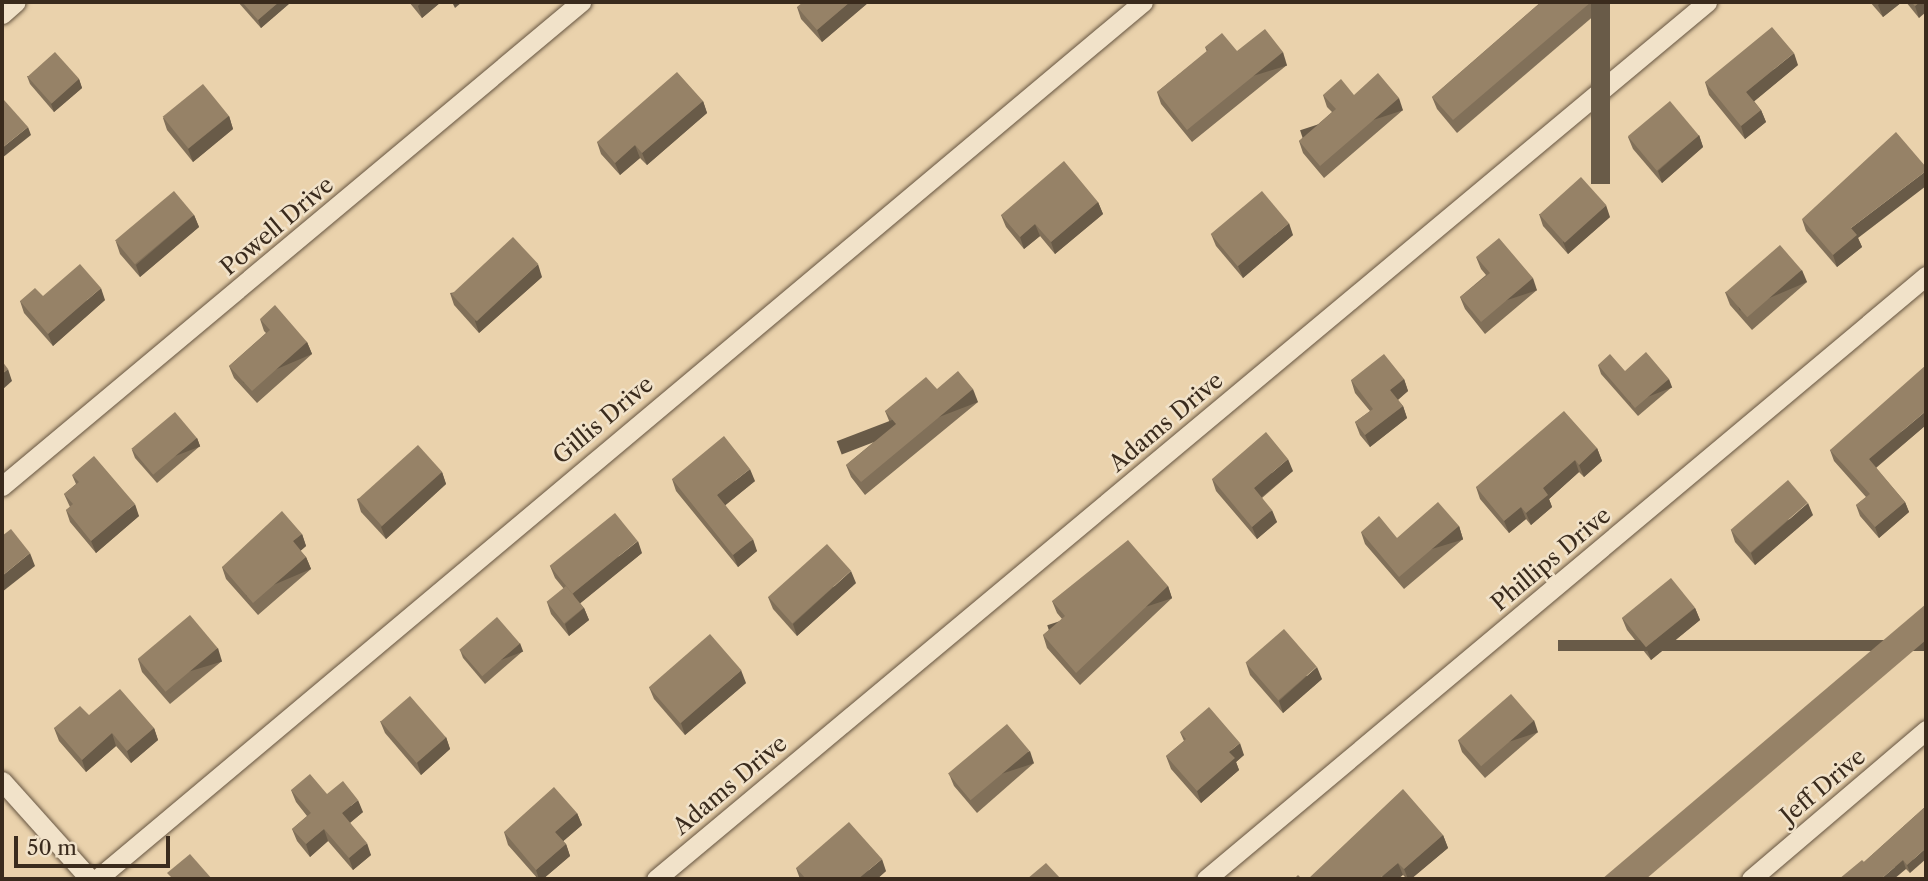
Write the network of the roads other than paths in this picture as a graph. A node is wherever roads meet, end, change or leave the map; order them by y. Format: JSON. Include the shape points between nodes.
{"nodes":[{"id":1,"x":16,"y":2,"type":"edge"},
{"id":2,"x":581,"y":2,"type":"edge"},
{"id":3,"x":1143,"y":2,"type":"edge"},
{"id":4,"x":1707,"y":2,"type":"edge"},
{"id":5,"x":2,"y":14,"type":"edge"},
{"id":6,"x":1926,"y":276,"type":"edge"},
{"id":7,"x":2,"y":486,"type":"edge"},
{"id":8,"x":1926,"y":730,"type":"edge"},
{"id":9,"x":2,"y":781,"type":"edge"},
{"id":10,"x":90,"y":879,"type":"edge"},
{"id":11,"x":97,"y":879,"type":"edge"},
{"id":12,"x":656,"y":879,"type":"edge"},
{"id":13,"x":1206,"y":879,"type":"edge"},
{"id":14,"x":1751,"y":879,"type":"edge"}],
"edges":[{"from":1,"to":5,"type":"street"},
{"from":2,"to":7,"type":"street","name":"Powell Drive"},
{"from":3,"to":11,"type":"street","name":"Gillis Drive"},
{"from":4,"to":12,"type":"street","name":"Adams Drive"},
{"from":6,"to":13,"type":"street","name":"Phillips Drive"},
{"from":8,"to":14,"type":"street","name":"Jeff Drive"},
{"from":9,"to":10,"type":"street"}]}
